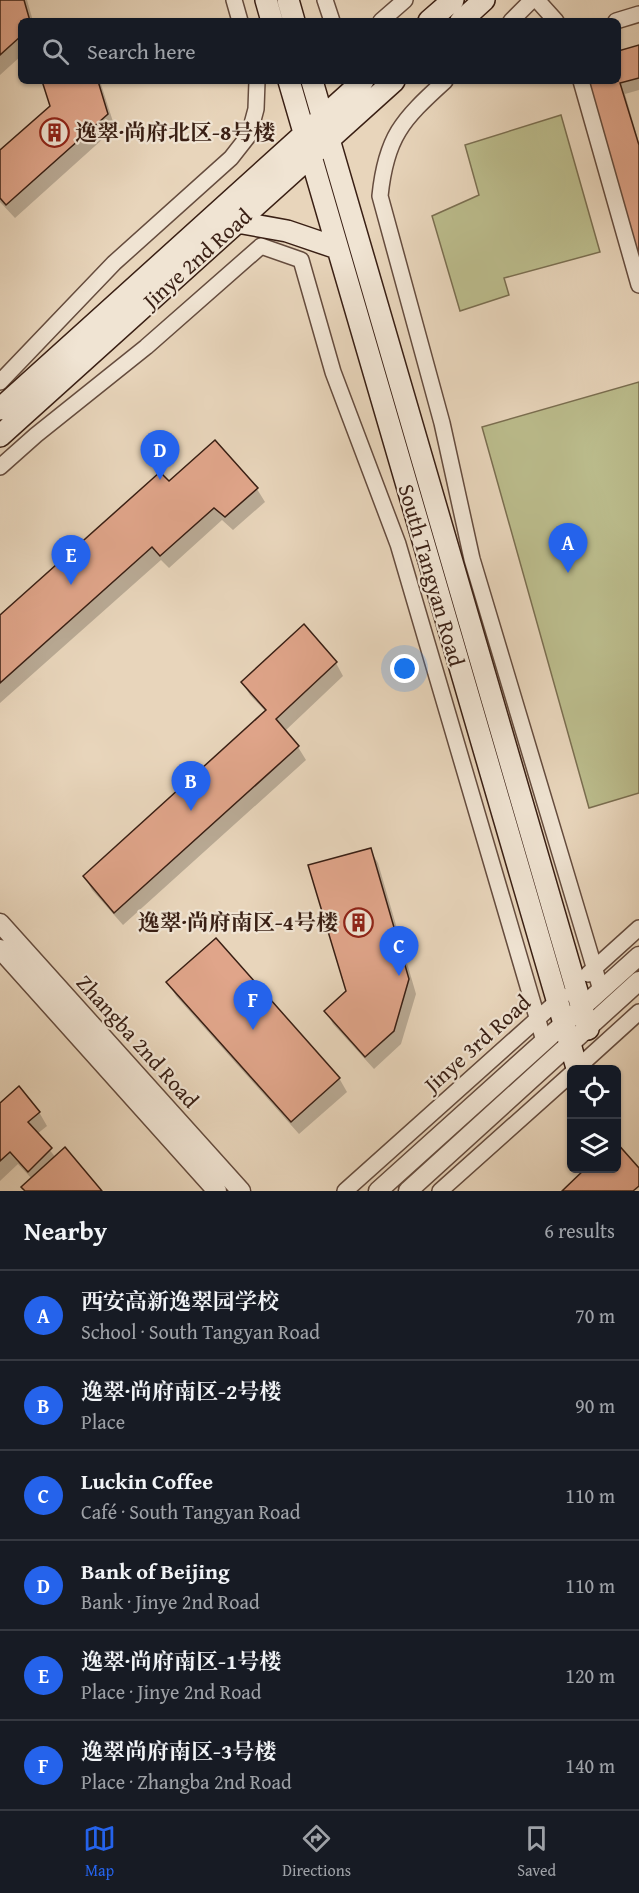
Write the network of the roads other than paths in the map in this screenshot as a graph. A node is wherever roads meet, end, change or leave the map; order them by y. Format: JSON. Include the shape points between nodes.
{"nodes":[{"id":1,"x":234,"y":0,"type":"edge"},
{"id":2,"x":266,"y":0,"type":"edge"},
{"id":3,"x":288,"y":0,"type":"edge"},
{"id":4,"x":325,"y":0,"type":"edge"},
{"id":5,"x":405,"y":0,"type":"edge"},
{"id":6,"x":453,"y":0,"type":"edge"},
{"id":7,"x":484,"y":0,"type":"edge"},
{"id":8,"x":531,"y":0,"type":"edge"},
{"id":9,"x":537,"y":0,"type":"edge"},
{"id":10,"x":639,"y":14,"type":"edge"},
{"id":11,"x":239,"y":18,"type":"edge"},
{"id":12,"x":271,"y":18,"type":"edge"},
{"id":13,"x":293,"y":18,"type":"edge"},
{"id":14,"x":331,"y":18,"type":"edge"},
{"id":15,"x":384,"y":18,"type":"edge"},
{"id":16,"x":432,"y":18,"type":"edge"},
{"id":17,"x":464,"y":18,"type":"edge"},
{"id":18,"x":514,"y":18,"type":"edge"},
{"id":19,"x":553,"y":18,"type":"edge"},
{"id":20,"x":621,"y":19,"type":"edge"},
{"id":21,"x":257,"y":84,"type":"edge"},
{"id":22,"x":290,"y":84,"type":"edge"},
{"id":23,"x":313,"y":84,"type":"edge"},
{"id":24,"x":360,"y":84,"type":"edge"},
{"id":25,"x":391,"y":84,"type":"edge"},
{"id":26,"x":442,"y":84,"type":"edge"},
{"id":27,"x":582,"y":84,"type":"edge"},
{"id":28,"x":323,"y":117,"type":"junction"},
{"id":29,"x":304,"y":134,"type":"junction"},
{"id":30,"x":329,"y":139,"type":"junction"},
{"id":31,"x":311,"y":156,"type":"junction"},
{"id":32,"x":237,"y":222,"type":"junction"},
{"id":33,"x":261,"y":246,"type":"joint"},
{"id":34,"x":337,"y":248,"type":"junction"},
{"id":35,"x":639,"y":285,"type":"edge"},
{"id":36,"x":0,"y":382,"type":"edge"},
{"id":37,"x":0,"y":409,"type":"edge"},
{"id":38,"x":0,"y":436,"type":"edge"},
{"id":39,"x":0,"y":467,"type":"edge"},
{"id":40,"x":0,"y":923,"type":"edge"},
{"id":41,"x":639,"y":928,"type":"edge"},
{"id":42,"x":0,"y":949,"type":"edge"},
{"id":43,"x":639,"y":956,"type":"edge"},
{"id":44,"x":594,"y":968,"type":"junction"},
{"id":45,"x":639,"y":981,"type":"edge"},
{"id":46,"x":574,"y":986,"type":"junction"},
{"id":47,"x":601,"y":990,"type":"junction"},
{"id":48,"x":557,"y":1002,"type":"junction"},
{"id":49,"x":581,"y":1008,"type":"junction"},
{"id":50,"x":639,"y":1012,"type":"edge"},
{"id":51,"x":538,"y":1019,"type":"junction"},
{"id":52,"x":563,"y":1023,"type":"junction"},
{"id":53,"x":588,"y":1029,"type":"junction"},
{"id":54,"x":544,"y":1041,"type":"junction"},
{"id":55,"x":570,"y":1044,"type":"junction"},
{"id":56,"x":574,"y":1065,"type":"edge"},
{"id":57,"x":581,"y":1065,"type":"edge"},
{"id":58,"x":567,"y":1077,"type":"edge"},
{"id":59,"x":386,"y":1188,"type":"edge"},
{"id":60,"x":217,"y":1191,"type":"edge"},
{"id":61,"x":241,"y":1191,"type":"edge"},
{"id":62,"x":345,"y":1191,"type":"edge"},
{"id":63,"x":408,"y":1191,"type":"edge"},
{"id":64,"x":440,"y":1191,"type":"edge"}],
"edges":[{"from":1,"to":11,"type":"street"},
{"from":2,"to":12,"type":"main road"},
{"from":3,"to":13,"type":"main road"},
{"from":4,"to":14,"type":"street"},
{"from":5,"to":15,"type":"street"},
{"from":6,"to":16,"type":"main road"},
{"from":7,"to":17,"type":"main road"},
{"from":8,"to":18,"type":"street"},
{"from":9,"to":19,"type":"street"},
{"from":10,"to":20,"type":"street"},
{"from":21,"to":36,"type":"street","via":[[249,135],[231,158],[114,263]]},
{"from":22,"to":29,"type":"main road","name":"South Tangyan Road"},
{"from":23,"to":28,"type":"main road","name":"South Tangyan Road"},
{"from":24,"to":28,"type":"main road","name":"Jinye 2nd Road"},
{"from":25,"to":30,"type":"main road","name":"Jinye 2nd Road"},
{"from":26,"to":44,"type":"street","name":"South Tangyan Road","via":[[394,136],[383,169],[380,196],[441,423],[472,559]]},
{"from":27,"to":35,"type":"street"},
{"from":28,"to":29,"type":"main road","name":"Jinye 2nd Road"},
{"from":28,"to":30,"type":"main road","name":"South Tangyan Road"},
{"from":29,"to":31,"type":"main road","name":"South Tangyan Road"},
{"from":29,"to":37,"type":"main road","name":"Jinye 2nd Road"},
{"from":30,"to":31,"type":"main road","name":"Jinye 2nd Road"},
{"from":30,"to":46,"type":"main road","name":"South Tangyan Road"},
{"from":31,"to":32,"type":"main road","name":"Jinye 2nd Road"},
{"from":31,"to":34,"type":"main road","name":"South Tangyan Road"},
{"from":32,"to":34,"type":"main road","via":[[287,231]]},
{"from":32,"to":38,"type":"main road","name":"Jinye 2nd Road"},
{"from":33,"to":39,"type":"street","name":"Jinye 2nd Road"},
{"from":33,"to":51,"type":"street","name":"South Tangyan Road","via":[[301,260],[333,372],[398,544]]},
{"from":34,"to":48,"type":"main road","name":"South Tangyan Road"},
{"from":40,"to":61,"type":"street","name":"Zhangba 2nd Road"},
{"from":41,"to":44,"type":"street","name":"Jinye 3rd Road"},
{"from":42,"to":60,"type":"street","name":"Zhangba 2nd Road"},
{"from":43,"to":47,"type":"street"},
{"from":44,"to":46,"type":"street","name":"Jinye 3rd Road"},
{"from":44,"to":47,"type":"street","name":"South Tangyan Road"},
{"from":45,"to":53,"type":"street"},
{"from":46,"to":48,"type":"street","name":"Jinye 3rd Road"},
{"from":46,"to":49,"type":"main road","name":"South Tangyan Road"},
{"from":47,"to":49,"type":"street"},
{"from":48,"to":51,"type":"street","name":"Jinye 3rd Road"},
{"from":48,"to":52,"type":"main road","name":"South Tangyan Road"},
{"from":49,"to":52,"type":"street"},
{"from":49,"to":53,"type":"main road","name":"South Tangyan Road"},
{"from":50,"to":57,"type":"street"},
{"from":51,"to":54,"type":"street","name":"South Tangyan Road"},
{"from":51,"to":62,"type":"street","name":"Jinye 3rd Road"},
{"from":52,"to":54,"type":"street"},
{"from":52,"to":55,"type":"main road","name":"South Tangyan Road"},
{"from":53,"to":55,"type":"street"},
{"from":54,"to":59,"type":"street"},
{"from":55,"to":56,"type":"main road","name":"South Tangyan Road"},
{"from":55,"to":63,"type":"street"},
{"from":58,"to":64,"type":"street"}]}
